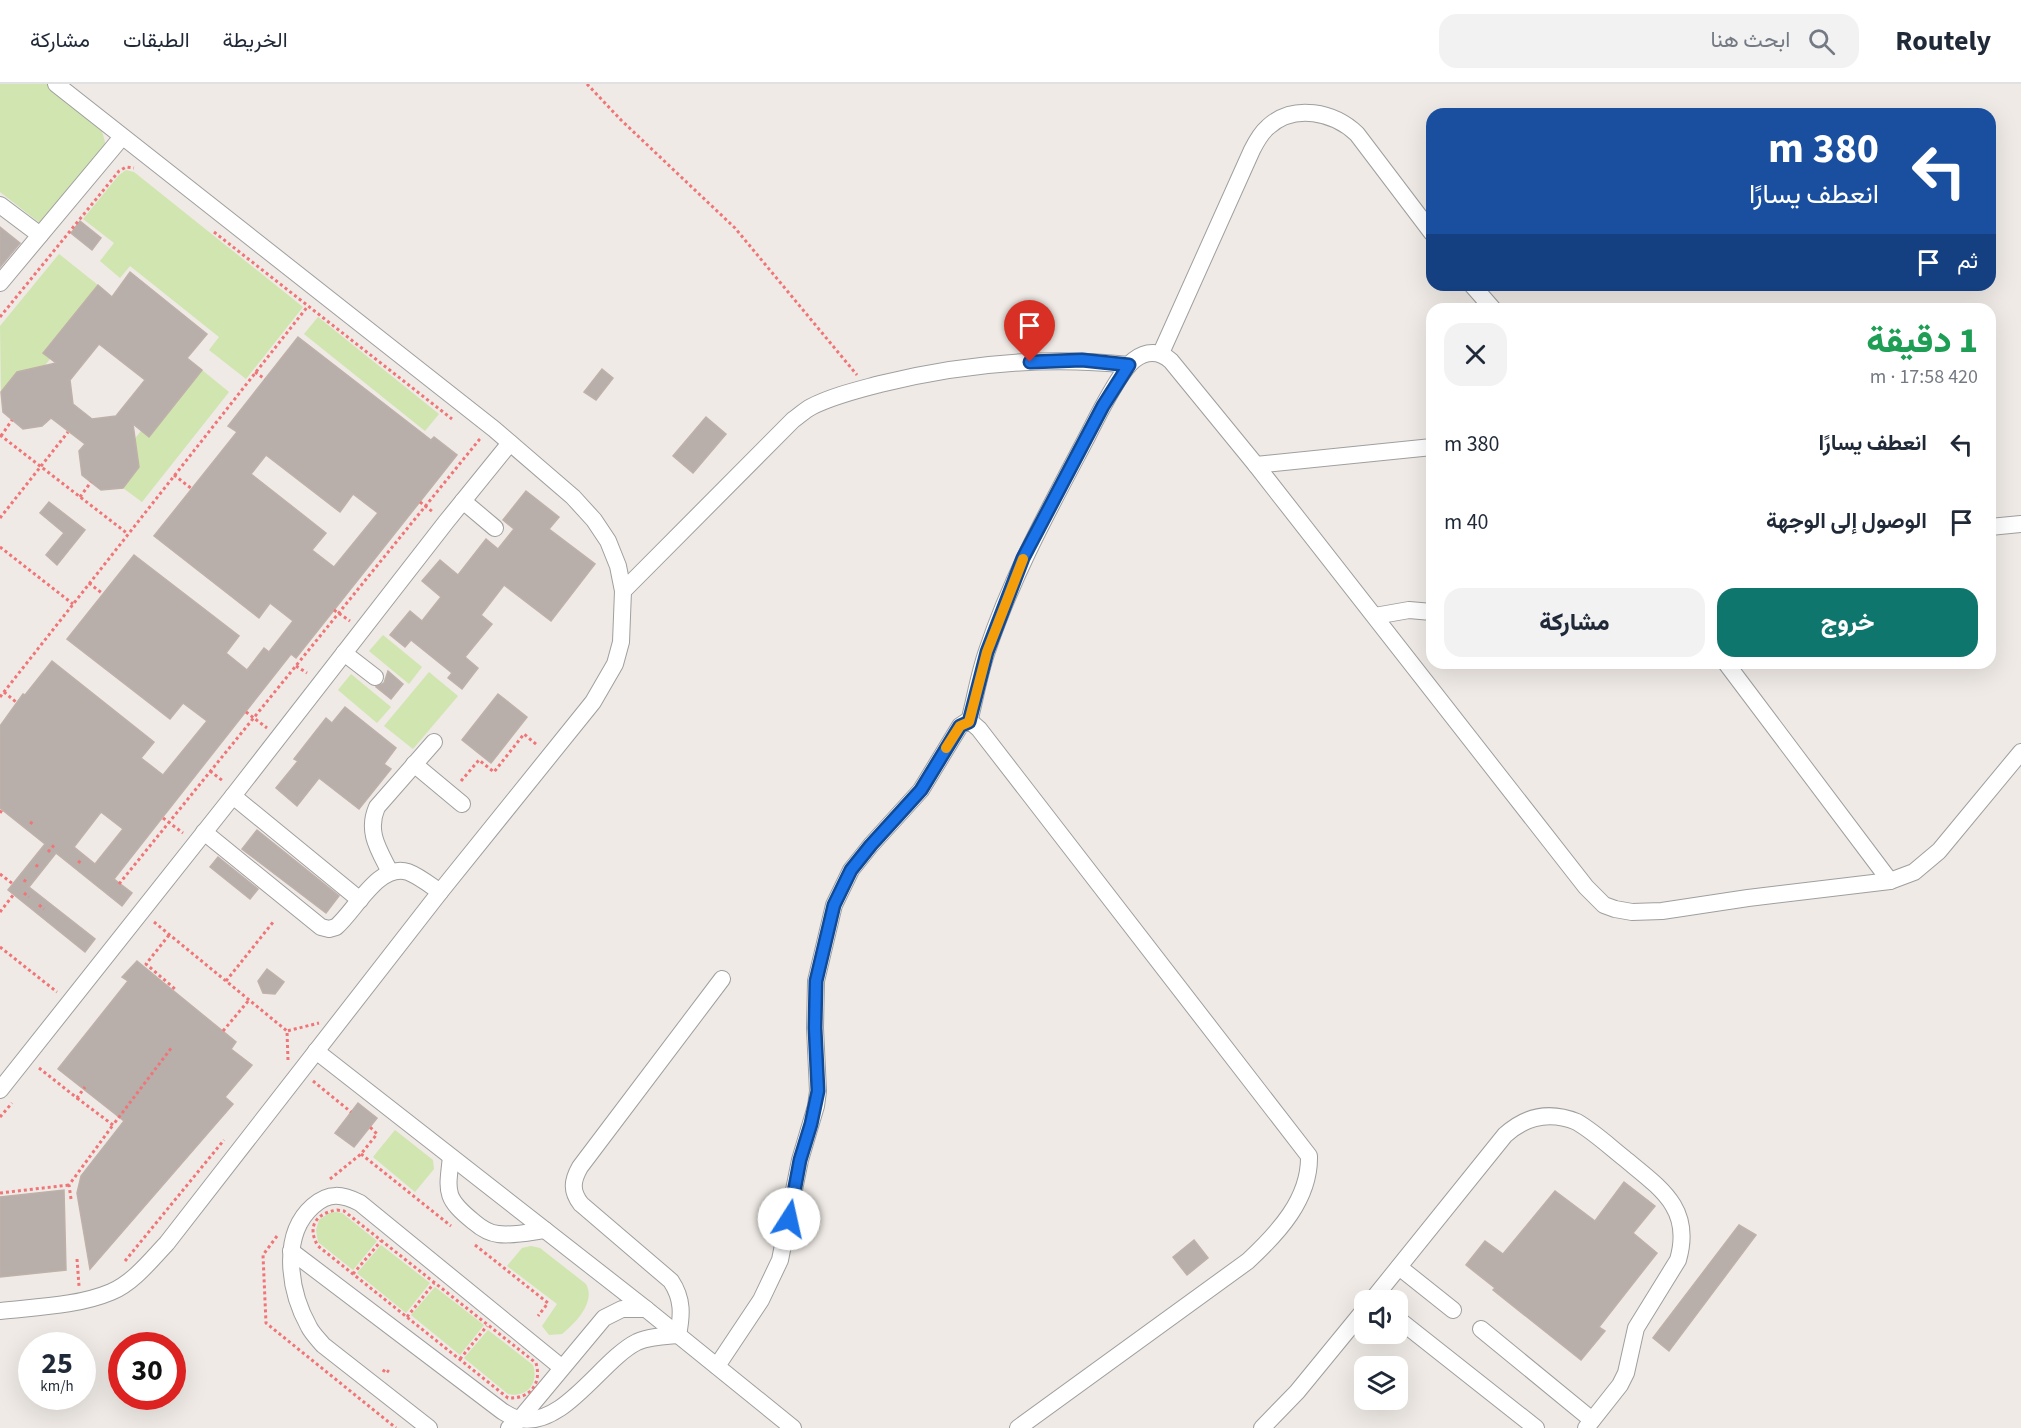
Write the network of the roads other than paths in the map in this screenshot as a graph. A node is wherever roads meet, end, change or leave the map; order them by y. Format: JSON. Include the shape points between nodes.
{"nodes":[{"id":1,"x":56,"y":84,"type":"edge"},
{"id":2,"x":122,"y":137,"type":"junction"},
{"id":3,"x":1,"y":208,"type":"edge"},
{"id":4,"x":1426,"y":225,"type":"edge"},
{"id":5,"x":40,"y":235,"type":"junction"},
{"id":6,"x":0,"y":283,"type":"edge"},
{"id":7,"x":1477,"y":291,"type":"edge"},
{"id":8,"x":1488,"y":303,"type":"edge"},
{"id":9,"x":1161,"y":353,"type":"junction"},
{"id":10,"x":1129,"y":365,"type":"junction"},
{"id":11,"x":510,"y":443,"type":"junction"},
{"id":12,"x":1426,"y":448,"type":"edge"},
{"id":13,"x":1256,"y":465,"type":"junction"},
{"id":14,"x":463,"y":501,"type":"junction"},
{"id":15,"x":2021,"y":524,"type":"edge"},
{"id":16,"x":1996,"y":526,"type":"edge"},
{"id":17,"x":495,"y":528,"type":"dead end"},
{"id":18,"x":623,"y":591,"type":"junction"},
{"id":19,"x":1426,"y":611,"type":"edge"},
{"id":20,"x":1375,"y":616,"type":"junction"},
{"id":21,"x":344,"y":653,"type":"junction"},
{"id":22,"x":1731,"y":669,"type":"edge"},
{"id":23,"x":375,"y":677,"type":"dead end"},
{"id":24,"x":969,"y":722,"type":"junction"},
{"id":25,"x":434,"y":742,"type":"dead end"},
{"id":26,"x":2021,"y":752,"type":"edge"},
{"id":27,"x":414,"y":764,"type":"junction"},
{"id":28,"x":233,"y":796,"type":"junction"},
{"id":29,"x":456,"y":799,"type":"road end"},
{"id":30,"x":200,"y":837,"type":"junction"},
{"id":31,"x":390,"y":872,"type":"junction"},
{"id":32,"x":1890,"y":881,"type":"junction"},
{"id":33,"x":440,"y":892,"type":"junction"},
{"id":34,"x":360,"y":900,"type":"junction"},
{"id":35,"x":722,"y":979,"type":"dead end"},
{"id":36,"x":315,"y":1051,"type":"junction"},
{"id":37,"x":0,"y":1090,"type":"edge"},
{"id":38,"x":451,"y":1157,"type":"junction"},
{"id":39,"x":545,"y":1230,"type":"junction"},
{"id":40,"x":291,"y":1251,"type":"junction"},
{"id":41,"x":1399,"y":1267,"type":"junction"},
{"id":42,"x":1381,"y":1290,"type":"edge"},
{"id":43,"x":646,"y":1309,"type":"junction"},
{"id":44,"x":1453,"y":1310,"type":"dead end"},
{"id":45,"x":0,"y":1311,"type":"edge"},
{"id":46,"x":1354,"y":1323,"type":"edge"},
{"id":47,"x":1408,"y":1327,"type":"edge"},
{"id":48,"x":1481,"y":1329,"type":"dead end"},
{"id":49,"x":678,"y":1335,"type":"junction"},
{"id":50,"x":717,"y":1366,"type":"junction"},
{"id":51,"x":561,"y":1367,"type":"junction"},
{"id":52,"x":514,"y":1424,"type":"edge"},
{"id":53,"x":1589,"y":1424,"type":"edge"},
{"id":54,"x":429,"y":1428,"type":"edge"},
{"id":55,"x":793,"y":1428,"type":"edge"},
{"id":56,"x":1018,"y":1428,"type":"edge"},
{"id":57,"x":1262,"y":1428,"type":"edge"},
{"id":58,"x":1536,"y":1428,"type":"edge"}],
"edges":[{"from":1,"to":2,"type":"street"},
{"from":2,"to":5,"type":"street"},
{"from":2,"to":11,"type":"street"},
{"from":3,"to":5,"type":"street"},
{"from":4,"to":9,"type":"street","via":[[1349,126],[1316,113],[1278,120],[1252,150]]},
{"from":5,"to":6,"type":"street"},
{"from":7,"to":8,"type":"street"},
{"from":9,"to":10,"type":"street","via":[[1142,355]]},
{"from":9,"to":13,"type":"street"},
{"from":10,"to":18,"type":"street","via":[[1069,360],[916,375],[811,407],[792,420]]},
{"from":10,"to":24,"type":"street","via":[[1103,406],[1023,558],[987,652]]},
{"from":11,"to":14,"type":"street"},
{"from":11,"to":18,"type":"street","via":[[594,520],[615,558]]},
{"from":12,"to":13,"type":"street"},
{"from":13,"to":20,"type":"street"},
{"from":14,"to":17,"type":"street"},
{"from":14,"to":21,"type":"street"},
{"from":15,"to":16,"type":"street"},
{"from":18,"to":33,"type":"street","via":[[621,642],[605,684]]},
{"from":19,"to":20,"type":"street"},
{"from":20,"to":32,"type":"street","via":[[1604,905],[1632,912],[1662,911]]},
{"from":21,"to":23,"type":"street"},
{"from":21,"to":28,"type":"street"},
{"from":22,"to":32,"type":"street"},
{"from":24,"to":50,"type":"street","via":[[960,726],[921,790],[851,870],[834,905],[816,981],[817,1098],[780,1260],[761,1300]]},
{"from":24,"to":56,"type":"street","via":[[979,729],[1309,1156],[1304,1189],[1275,1236],[1248,1261]]},
{"from":25,"to":27,"type":"street"},
{"from":26,"to":32,"type":"street","via":[[1939,851],[1914,872]]},
{"from":27,"to":29,"type":"street"},
{"from":27,"to":31,"type":"street","via":[[377,807],[372,823],[374,839]]},
{"from":28,"to":30,"type":"street"},
{"from":28,"to":34,"type":"street"},
{"from":30,"to":34,"type":"street","via":[[321,927],[336,927]]},
{"from":30,"to":37,"type":"street"},
{"from":31,"to":33,"type":"street","via":[[410,873]]},
{"from":31,"to":34,"type":"street"},
{"from":33,"to":36,"type":"street"},
{"from":35,"to":49,"type":"street","via":[[580,1167],[573,1186],[581,1204],[676,1288],[682,1318]]},
{"from":36,"to":38,"type":"street"},
{"from":36,"to":45,"type":"street","via":[[294,1065],[167,1243],[139,1273],[112,1292],[74,1302]]},
{"from":38,"to":39,"type":"street"},
{"from":38,"to":39,"type":"street","via":[[448,1186],[457,1209],[482,1228],[498,1234]]},
{"from":39,"to":43,"type":"street"},
{"from":40,"to":51,"type":"street","via":[[293,1235],[309,1209],[333,1195],[347,1196]]},
{"from":40,"to":52,"type":"street"},
{"from":40,"to":54,"type":"street","via":[[298,1298],[310,1329],[324,1345]]},
{"from":41,"to":42,"type":"street"},
{"from":41,"to":44,"type":"street"},
{"from":41,"to":53,"type":"street","via":[[1505,1135],[1523,1122],[1544,1116],[1566,1118],[1586,1127],[1665,1191],[1680,1219],[1678,1260],[1636,1328],[1620,1385]]},
{"from":43,"to":49,"type":"street"},
{"from":43,"to":51,"type":"street","via":[[622,1309],[604,1318]]},
{"from":46,"to":57,"type":"street"},
{"from":47,"to":58,"type":"street"},
{"from":48,"to":53,"type":"street"},
{"from":49,"to":50,"type":"street"},
{"from":49,"to":52,"type":"street","via":[[639,1341],[624,1350],[560,1412]]},
{"from":50,"to":55,"type":"street"},
{"from":51,"to":52,"type":"street"}]}
